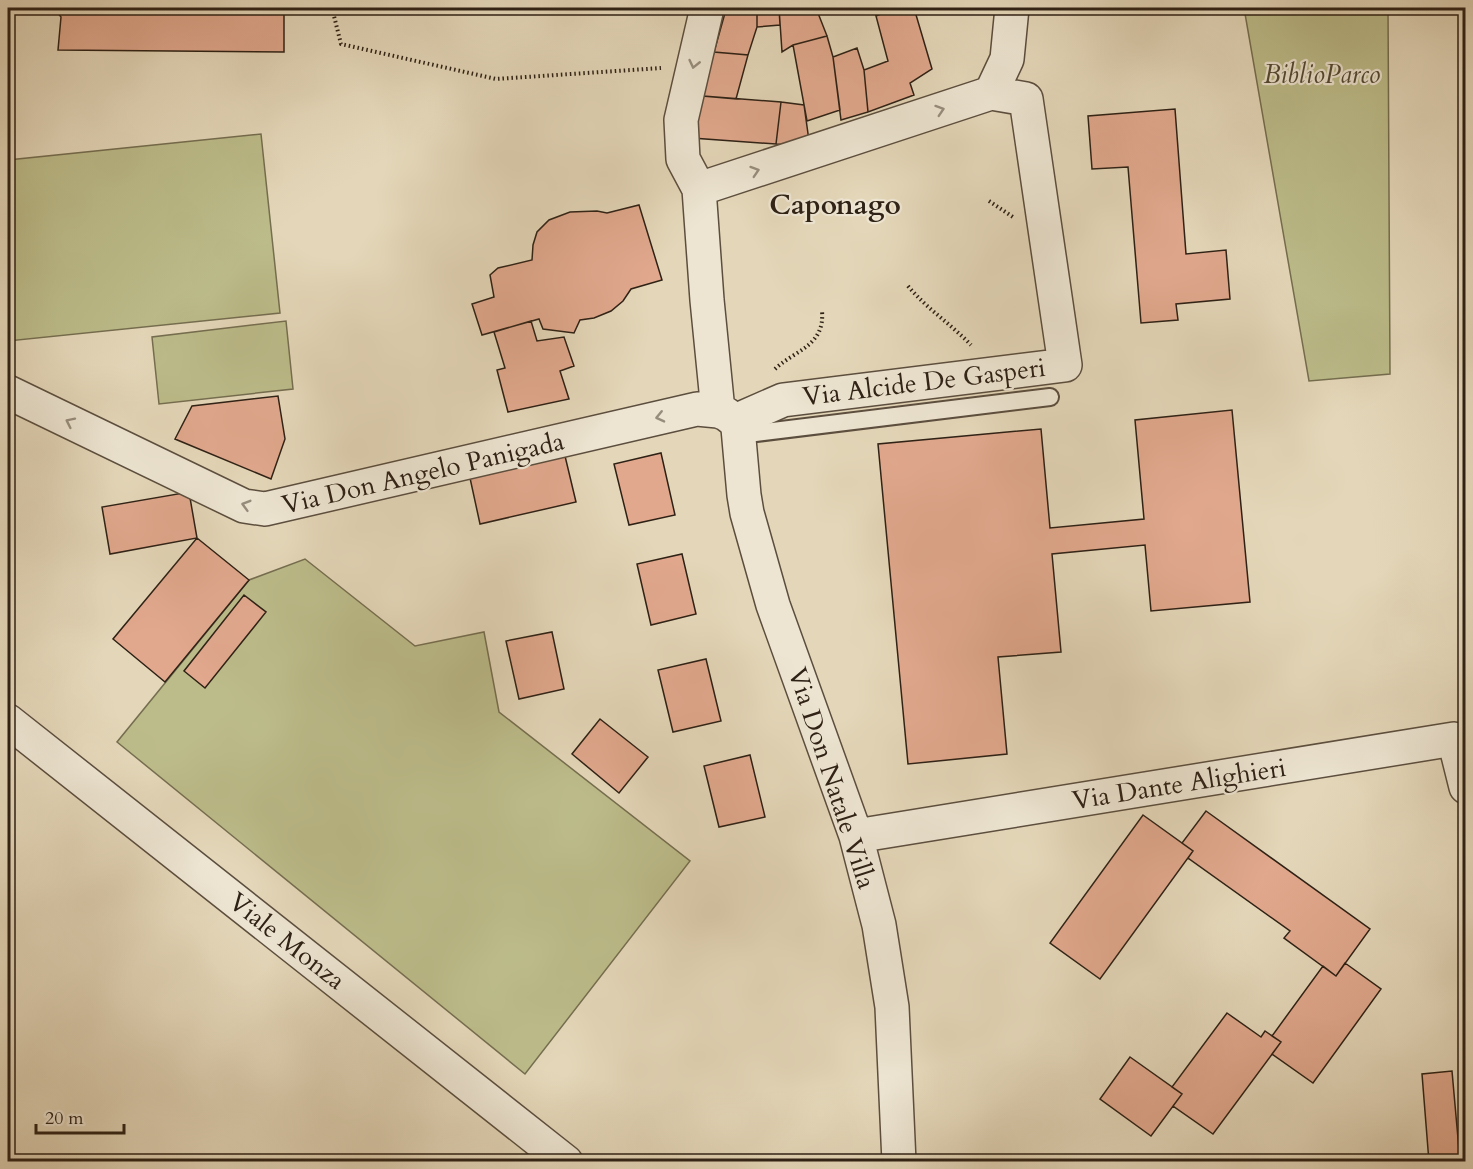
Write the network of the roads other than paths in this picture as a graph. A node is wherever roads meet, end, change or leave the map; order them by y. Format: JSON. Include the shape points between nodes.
{"nodes":[{"id":1,"x":707,"y":8,"type":"edge"},
{"id":2,"x":1012,"y":8,"type":"edge"},
{"id":3,"x":991,"y":93,"type":"junction"},
{"id":4,"x":699,"y":189,"type":"junction"},
{"id":5,"x":8,"y":392,"type":"edge"},
{"id":6,"x":1050,"y":397,"type":"dead end"},
{"id":7,"x":731,"y":422,"type":"junction"},
{"id":8,"x":8,"y":722,"type":"edge"},
{"id":9,"x":1460,"y":739,"type":"edge"},
{"id":10,"x":1466,"y":787,"type":"edge"},
{"id":11,"x":856,"y":836,"type":"junction"},
{"id":12,"x":566,"y":1161,"type":"edge"},
{"id":13,"x":899,"y":1161,"type":"edge"}],
"edges":[{"from":1,"to":4,"type":"street","one_way":true,"via":[[681,120],[682,159]]},
{"from":2,"to":3,"type":"street","via":[[1007,59]]},
{"from":4,"to":3,"type":"street","name":"Via Alcide De Gasperi","one_way":true},
{"from":3,"to":7,"type":"street","name":"Via Alcide De Gasperi","via":[[1026,99],[1065,365],[783,400]]},
{"from":4,"to":7,"type":"street","name":"Via Don Natale Villa","via":[[707,300]]},
{"from":7,"to":5,"type":"street","name":"Via Don Angelo Panigada","one_way":true,"via":[[697,409],[675,413],[265,509],[244,506]]},
{"from":6,"to":7,"type":"lane"},
{"from":7,"to":11,"type":"street","name":"Via Don Natale Villa","via":[[746,504],[773,605]]},
{"from":8,"to":12,"type":"street","name":"Viale Monza"},
{"from":9,"to":10,"type":"street","name":"Via Dante Alighieri"},
{"from":9,"to":11,"type":"street","name":"Via Dante Alighieri"},
{"from":11,"to":13,"type":"street","name":"Via Don Natale Villa","via":[[879,925],[892,1007]]}]}
